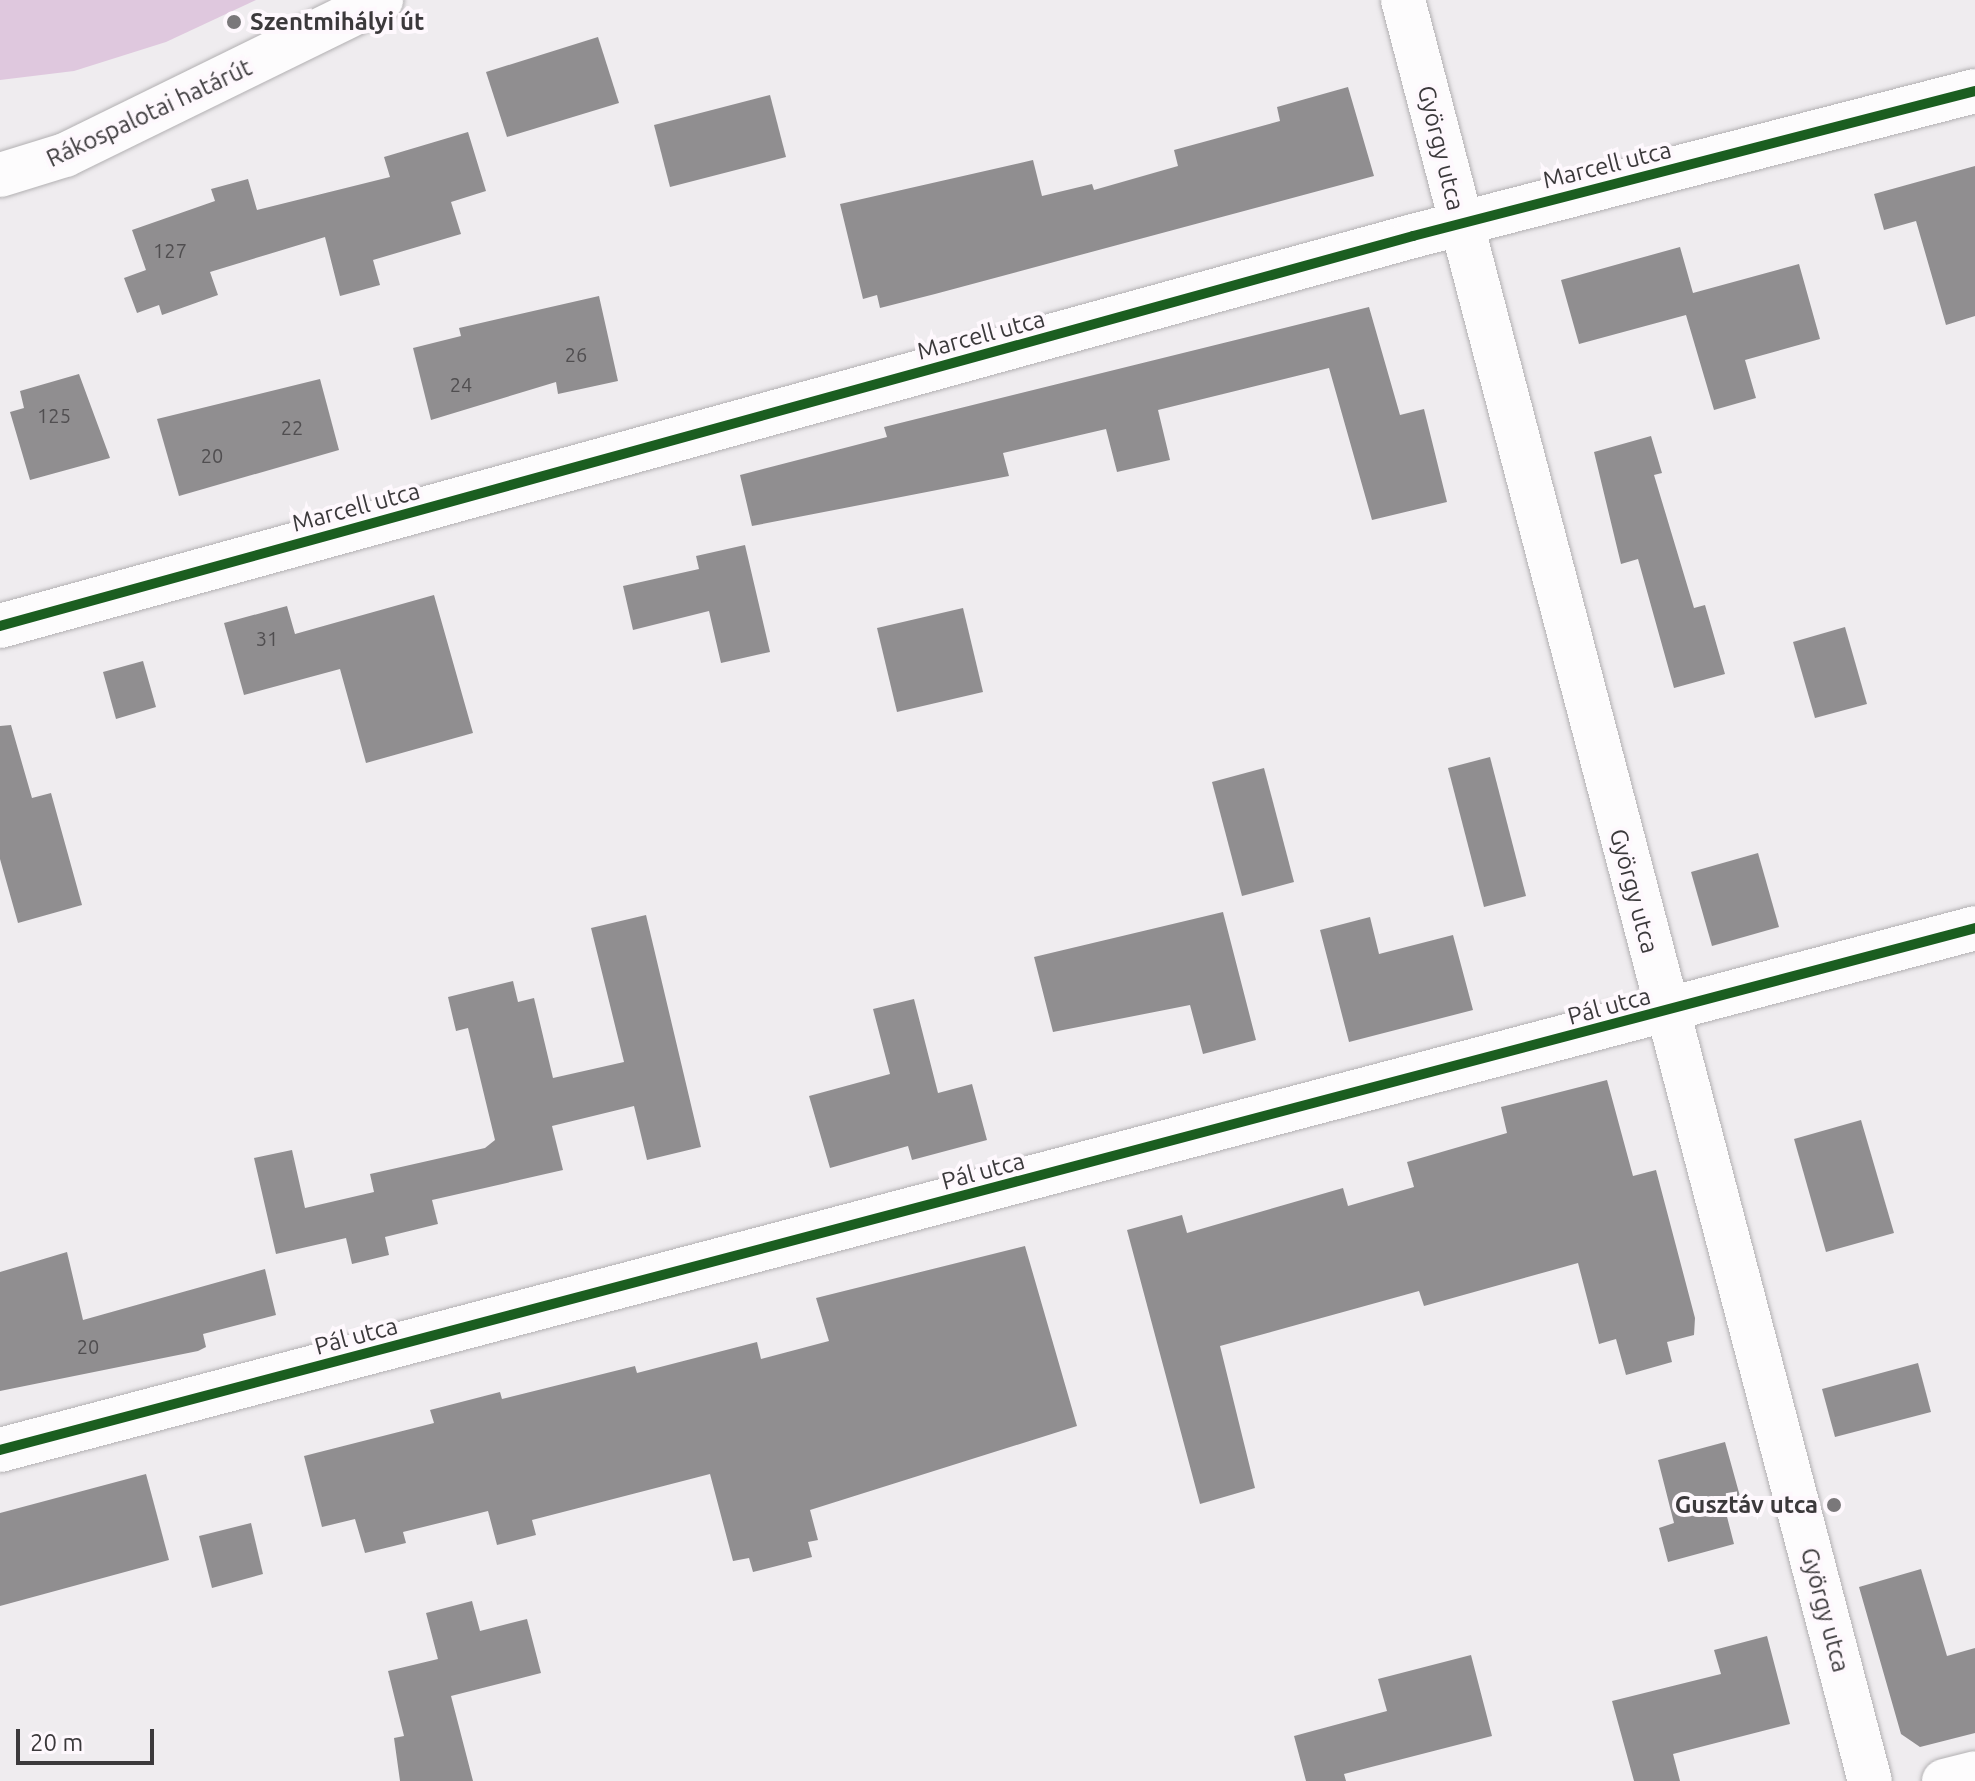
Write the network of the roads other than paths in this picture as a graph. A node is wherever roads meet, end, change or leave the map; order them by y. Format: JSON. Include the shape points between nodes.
{"nodes":[{"id":1,"x":381,"y":0,"type":"edge"},
{"id":2,"x":1403,"y":0,"type":"edge"},
{"id":3,"x":1975,"y":91,"type":"edge"},
{"id":4,"x":0,"y":175,"type":"edge"},
{"id":5,"x":1461,"y":224,"type":"junction"},
{"id":6,"x":0,"y":626,"type":"edge"},
{"id":7,"x":1975,"y":928,"type":"edge"},
{"id":8,"x":1665,"y":1012,"type":"junction"},
{"id":9,"x":0,"y":1450,"type":"edge"},
{"id":10,"x":1975,"y":1773,"type":"edge"},
{"id":11,"x":1870,"y":1781,"type":"edge"},
{"id":12,"x":1944,"y":1781,"type":"edge"}],
"edges":[{"from":1,"to":4,"type":"street","name":"Rákospalotai határút","via":[[65,155]]},
{"from":2,"to":5,"type":"street","name":"György utca"},
{"from":3,"to":5,"type":"street","name":"Marcell utca"},
{"from":5,"to":6,"type":"street","name":"Marcell utca"},
{"from":5,"to":8,"type":"street","name":"György utca"},
{"from":7,"to":8,"type":"street","name":"Pál utca"},
{"from":8,"to":9,"type":"street","name":"Pál utca"},
{"from":8,"to":11,"type":"street","name":"György utca"},
{"from":10,"to":12,"type":"street"}]}
